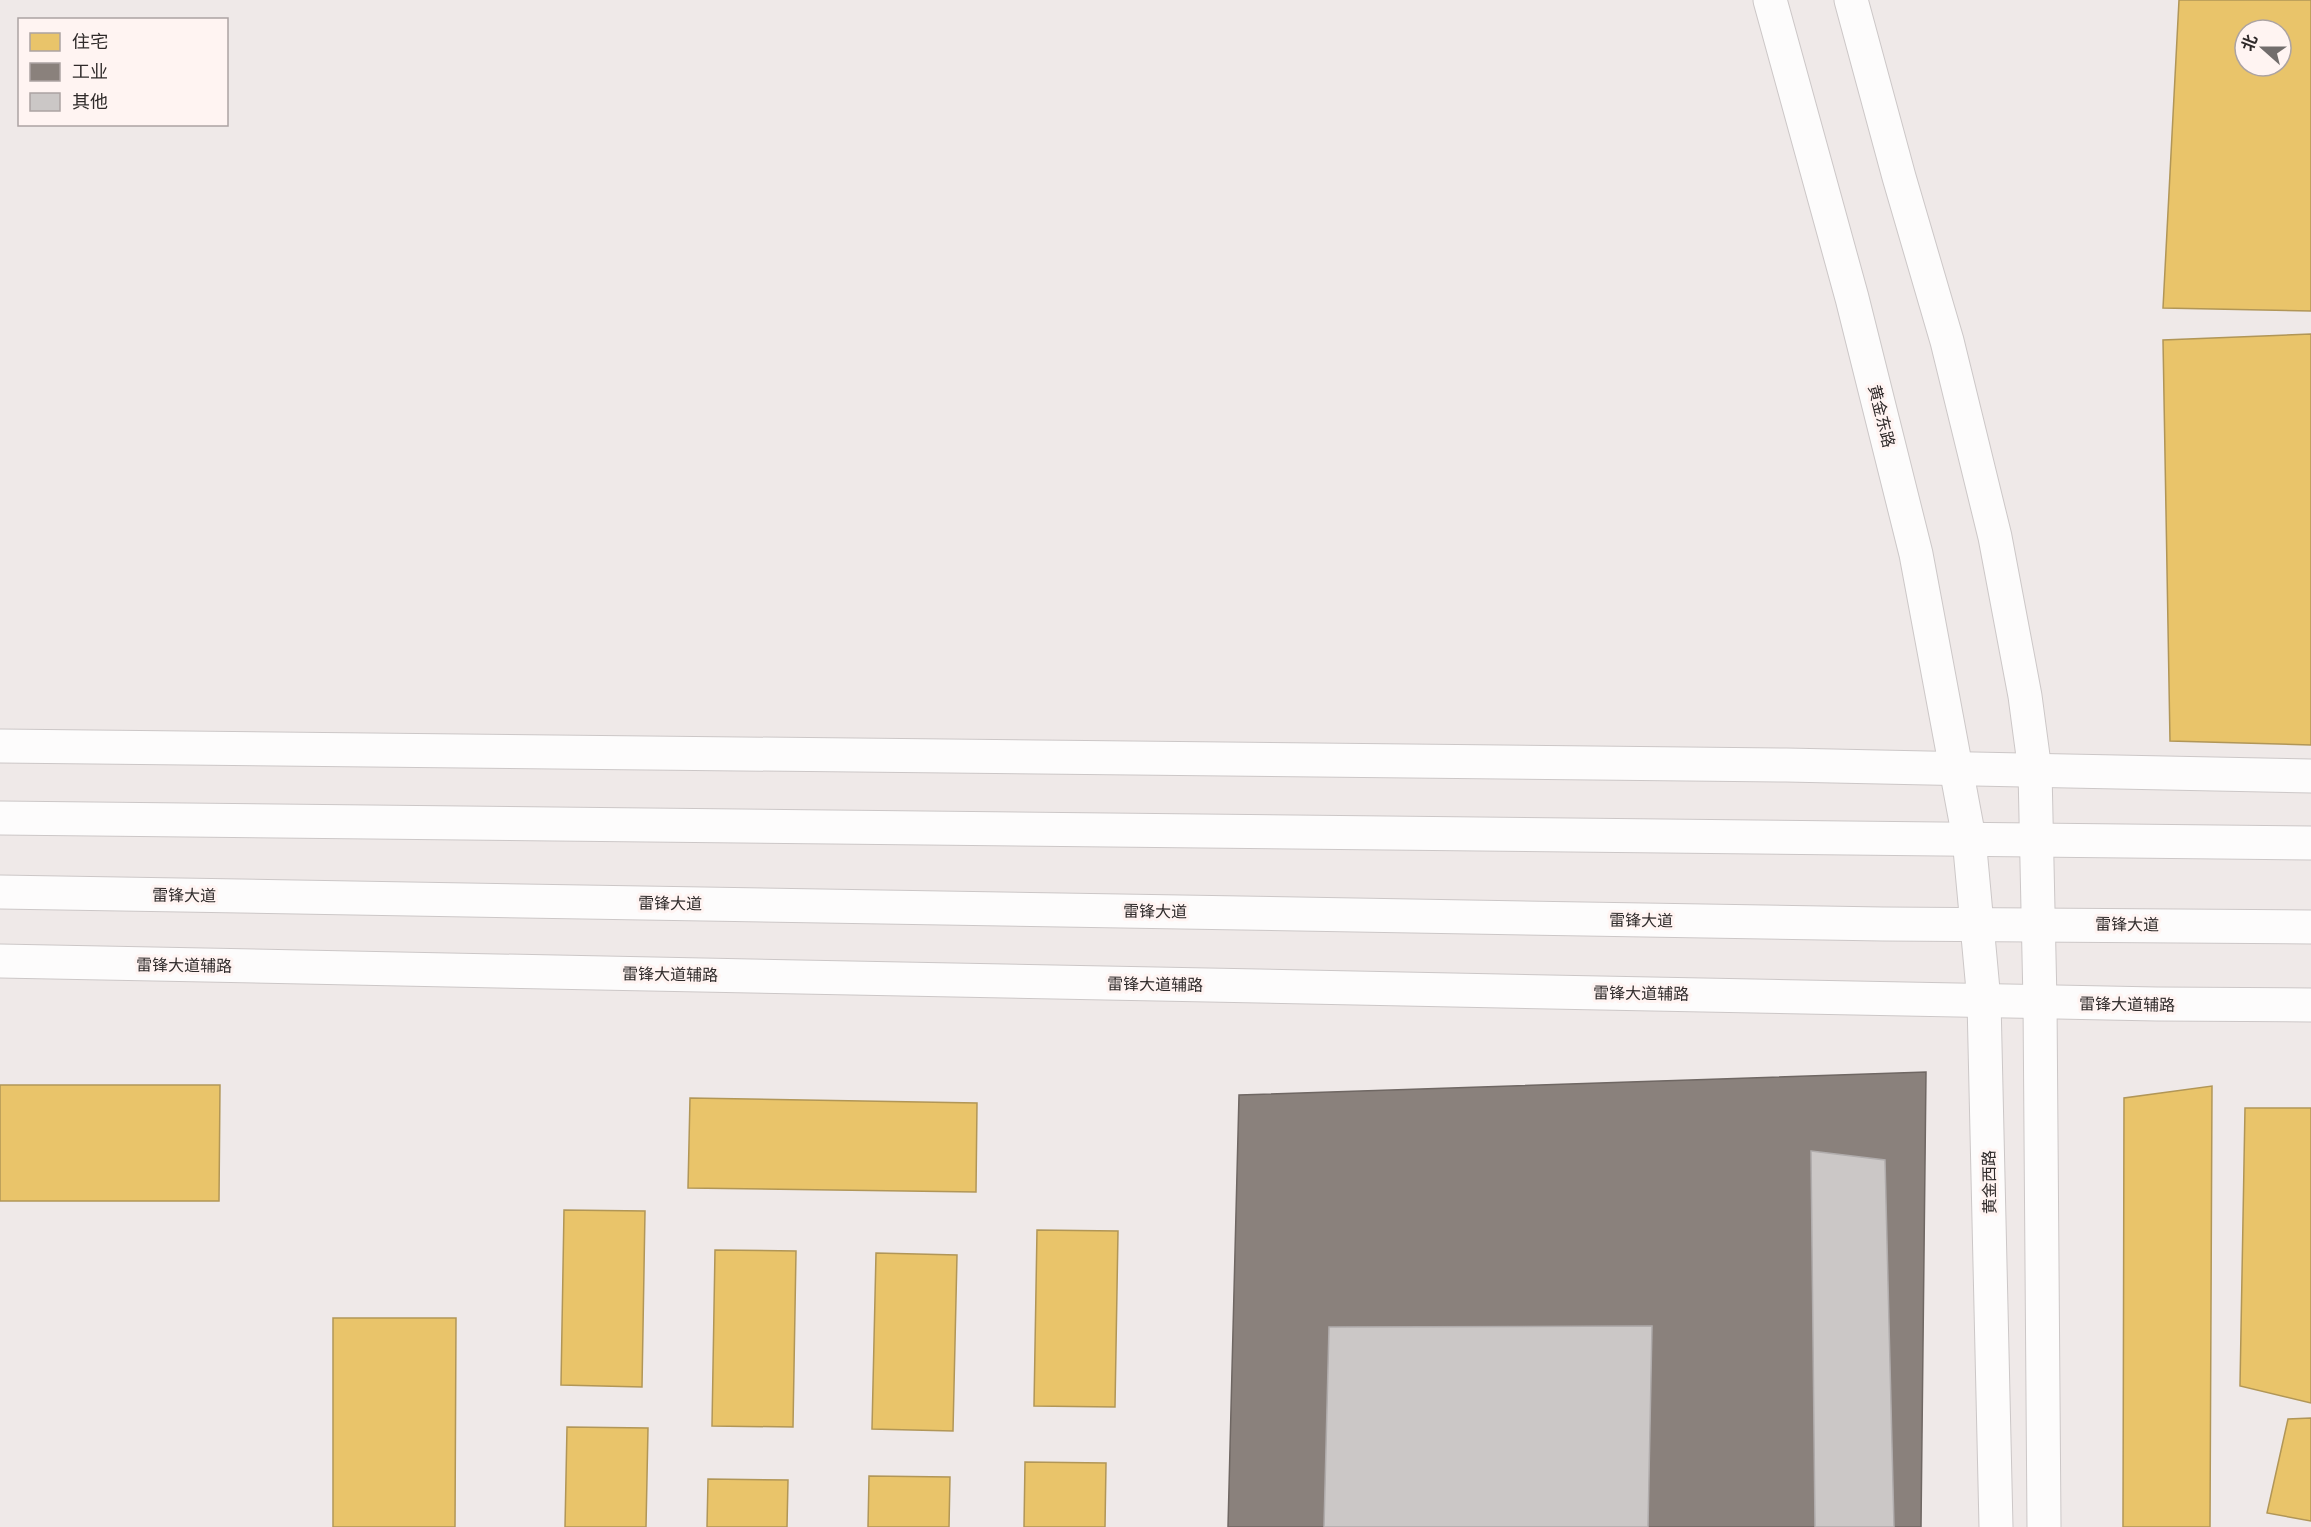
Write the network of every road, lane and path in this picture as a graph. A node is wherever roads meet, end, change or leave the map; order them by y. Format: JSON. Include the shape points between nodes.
{"nodes":[{"id":1,"x":1770,"y":0,"type":"edge"},
{"id":2,"x":1851,"y":0,"type":"edge"},
{"id":3,"x":0,"y":746,"type":"edge"},
{"id":4,"x":1956,"y":769,"type":"junction"},
{"id":5,"x":2034,"y":771,"type":"junction"},
{"id":6,"x":2311,"y":776,"type":"edge"},
{"id":7,"x":0,"y":818,"type":"edge"},
{"id":8,"x":1969,"y":838,"type":"junction"},
{"id":9,"x":2037,"y":839,"type":"junction"},
{"id":10,"x":2311,"y":843,"type":"edge"},
{"id":11,"x":0,"y":892,"type":"edge"},
{"id":12,"x":1977,"y":924,"type":"junction"},
{"id":13,"x":2038,"y":924,"type":"junction"},
{"id":14,"x":2311,"y":927,"type":"edge"},
{"id":15,"x":0,"y":961,"type":"edge"},
{"id":16,"x":1984,"y":1001,"type":"junction"},
{"id":17,"x":2040,"y":1002,"type":"junction"},
{"id":18,"x":2311,"y":1005,"type":"edge"},
{"id":19,"x":1996,"y":1527,"type":"edge"},
{"id":20,"x":2044,"y":1527,"type":"edge"}],
"edges":[{"from":1,"to":4,"type":"main road","name":"黄金东路","via":[[1852,298],[1914,544]]},
{"from":2,"to":5,"type":"main road","via":[[1947,341],[1993,526],[2025,696]]},
{"from":3,"to":4,"type":"main road"},
{"from":4,"to":5,"type":"main road"},
{"from":4,"to":8,"type":"main road","name":"黄金东路"},
{"from":5,"to":6,"type":"main road"},
{"from":5,"to":9,"type":"main road"},
{"from":7,"to":8,"type":"main road"},
{"from":8,"to":9,"type":"main road"},
{"from":8,"to":12,"type":"main road","name":"黄金西路"},
{"from":9,"to":10,"type":"main road"},
{"from":9,"to":13,"type":"main road"},
{"from":11,"to":12,"type":"main road","name":"雷锋大道"},
{"from":12,"to":13,"type":"main road","name":"雷锋大道"},
{"from":12,"to":16,"type":"main road","name":"黄金西路"},
{"from":13,"to":14,"type":"main road","name":"雷锋大道"},
{"from":13,"to":17,"type":"main road"},
{"from":15,"to":16,"type":"main road","name":"雷锋大道辅路"},
{"from":16,"to":17,"type":"main road","name":"雷锋大道辅路"},
{"from":16,"to":19,"type":"main road","name":"黄金西路"},
{"from":17,"to":18,"type":"main road","name":"雷锋大道辅路"},
{"from":17,"to":20,"type":"main road"}]}
